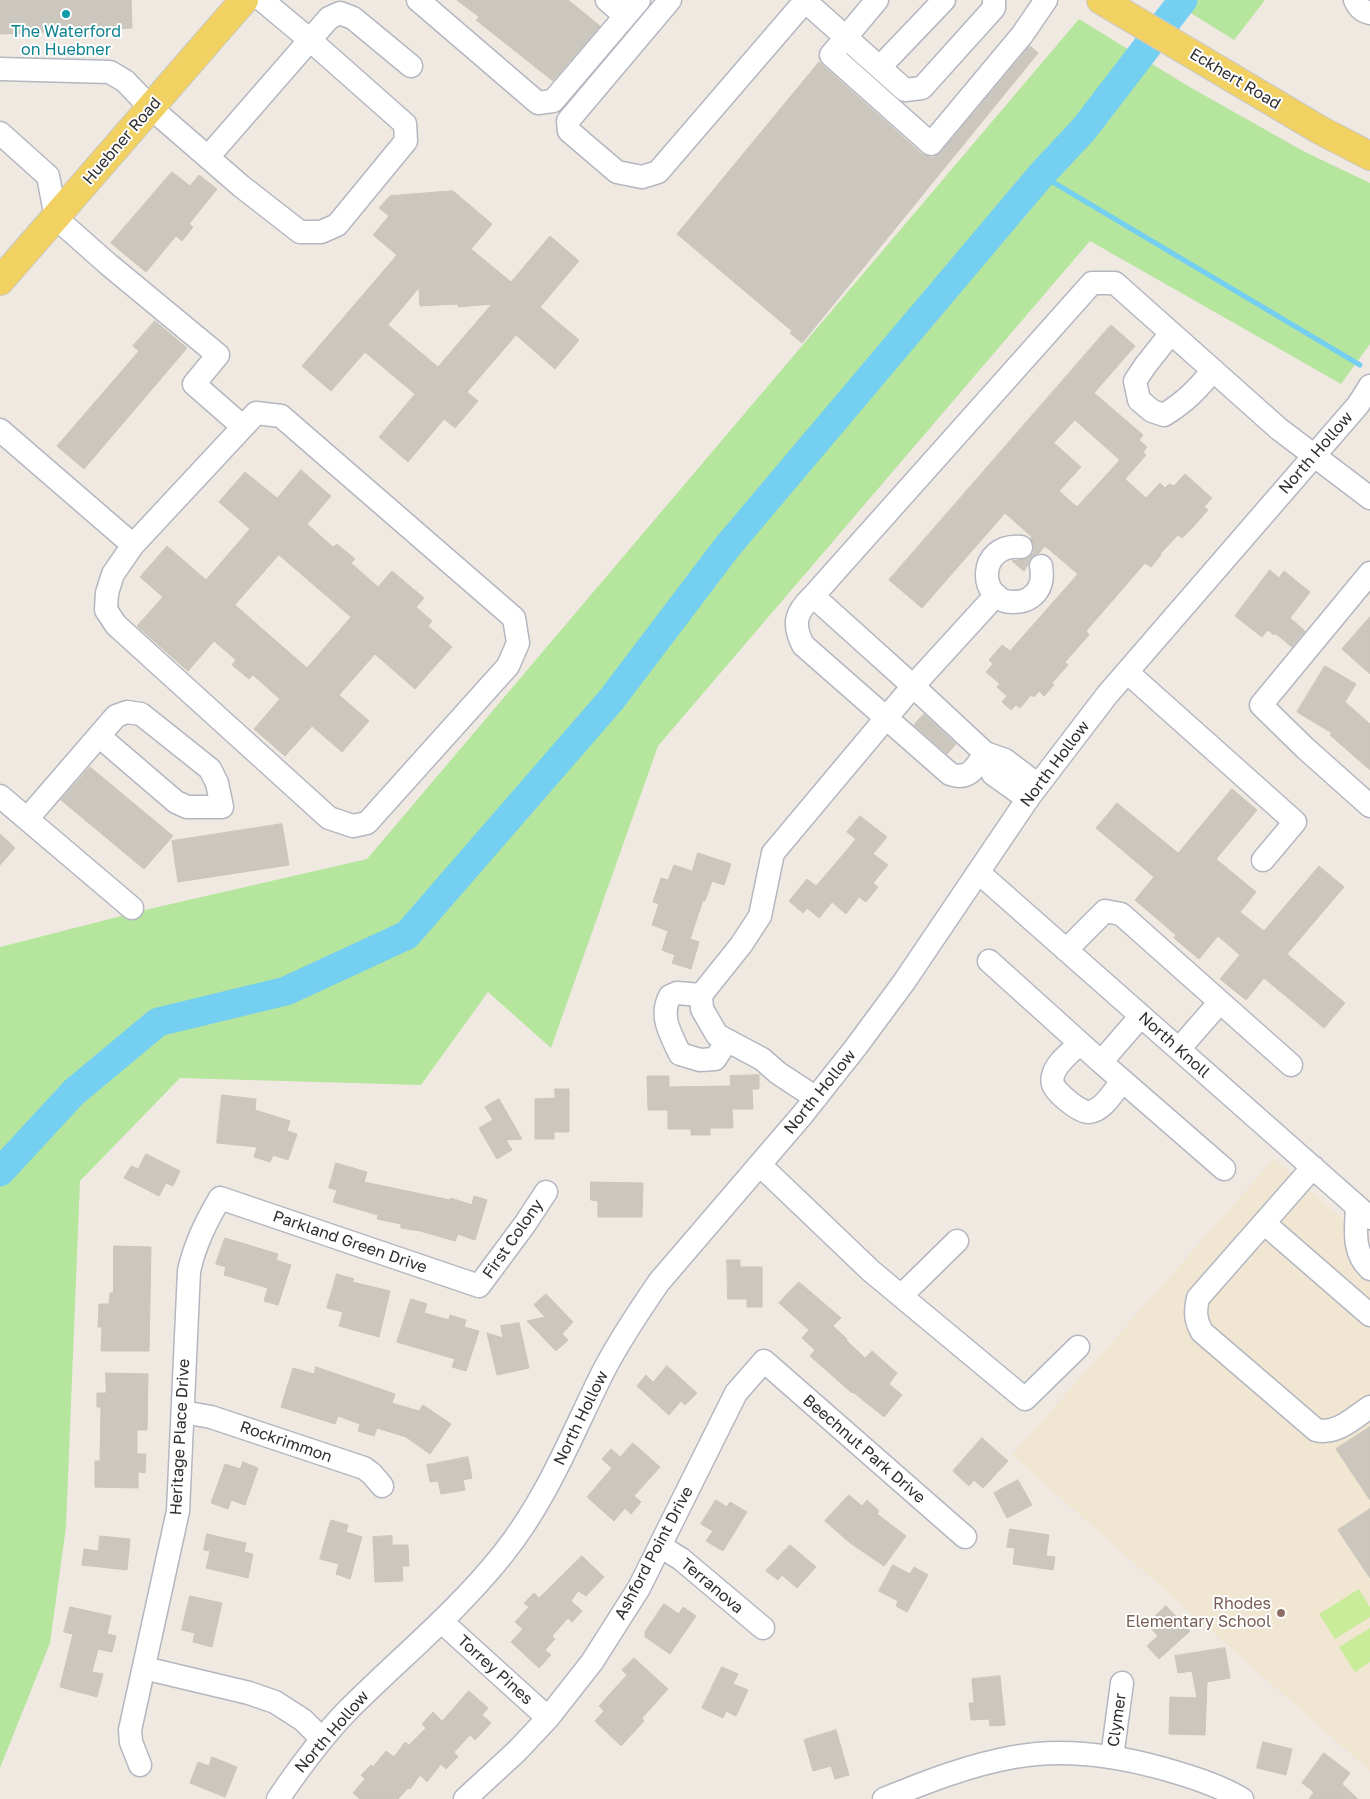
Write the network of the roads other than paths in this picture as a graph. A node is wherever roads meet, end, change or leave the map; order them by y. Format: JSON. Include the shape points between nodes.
{"nodes":[{"id":1,"x":244,"y":0,"type":"edge"},
{"id":2,"x":262,"y":0,"type":"edge"},
{"id":3,"x":418,"y":0,"type":"edge"},
{"id":4,"x":607,"y":0,"type":"edge"},
{"id":5,"x":670,"y":0,"type":"edge"},
{"id":6,"x":805,"y":0,"type":"edge"},
{"id":7,"x":877,"y":0,"type":"edge"},
{"id":8,"x":944,"y":0,"type":"edge"},
{"id":9,"x":994,"y":0,"type":"edge"},
{"id":10,"x":1046,"y":0,"type":"edge"},
{"id":11,"x":1101,"y":0,"type":"edge"},
{"id":12,"x":1355,"y":0,"type":"edge"},
{"id":13,"x":632,"y":8,"type":"edge"},
{"id":14,"x":1370,"y":13,"type":"edge"},
{"id":15,"x":846,"y":37,"type":"junction"},
{"id":16,"x":310,"y":40,"type":"junction"},
{"id":17,"x":411,"y":66,"type":"dead end"},
{"id":18,"x":880,"y":67,"type":"junction"},
{"id":19,"x":0,"y":69,"type":"edge"},
{"id":20,"x":151,"y":108,"type":"junction"},
{"id":21,"x":0,"y":133,"type":"edge"},
{"id":22,"x":1370,"y":156,"type":"edge"},
{"id":23,"x":208,"y":157,"type":"junction"},
{"id":24,"x":56,"y":218,"type":"junction"},
{"id":25,"x":0,"y":280,"type":"edge"},
{"id":26,"x":1171,"y":333,"type":"junction"},
{"id":27,"x":1213,"y":370,"type":"junction"},
{"id":28,"x":1370,"y":386,"type":"edge"},
{"id":29,"x":242,"y":426,"type":"junction"},
{"id":30,"x":0,"y":430,"type":"edge"},
{"id":31,"x":1313,"y":456,"type":"junction"},
{"id":32,"x":1370,"y":498,"type":"edge"},
{"id":33,"x":132,"y":545,"type":"junction"},
{"id":34,"x":1022,"y":547,"type":"dead end"},
{"id":35,"x":1042,"y":566,"type":"dead end"},
{"id":36,"x":1370,"y":573,"type":"edge"},
{"id":37,"x":996,"y":595,"type":"junction"},
{"id":38,"x":813,"y":596,"type":"junction"},
{"id":39,"x":1127,"y":672,"type":"junction"},
{"id":40,"x":913,"y":686,"type":"junction"},
{"id":41,"x":887,"y":717,"type":"junction"},
{"id":42,"x":100,"y":736,"type":"junction"},
{"id":43,"x":985,"y":753,"type":"junction"},
{"id":44,"x":1033,"y":792,"type":"junction"},
{"id":45,"x":0,"y":796,"type":"edge"},
{"id":46,"x":1370,"y":806,"type":"edge"},
{"id":47,"x":27,"y":819,"type":"junction"},
{"id":48,"x":1262,"y":860,"type":"dead end"},
{"id":49,"x":978,"y":872,"type":"junction"},
{"id":50,"x":132,"y":908,"type":"dead end"},
{"id":51,"x":1066,"y":950,"type":"junction"},
{"id":52,"x":989,"y":961,"type":"dead end"},
{"id":53,"x":701,"y":994,"type":"junction"},
{"id":54,"x":1220,"y":1002,"type":"junction"},
{"id":55,"x":1141,"y":1016,"type":"junction"},
{"id":56,"x":727,"y":1041,"type":"junction"},
{"id":57,"x":1080,"y":1043,"type":"junction"},
{"id":58,"x":1179,"y":1049,"type":"junction"},
{"id":59,"x":1101,"y":1062,"type":"junction"},
{"id":60,"x":1291,"y":1065,"type":"dead end"},
{"id":61,"x":1122,"y":1081,"type":"junction"},
{"id":62,"x":816,"y":1098,"type":"junction"},
{"id":63,"x":760,"y":1164,"type":"junction"},
{"id":64,"x":1313,"y":1168,"type":"junction"},
{"id":65,"x":1224,"y":1169,"type":"dead end"},
{"id":66,"x":546,"y":1192,"type":"dead end"},
{"id":67,"x":220,"y":1198,"type":"joint"},
{"id":68,"x":1363,"y":1212,"type":"edge"},
{"id":69,"x":1264,"y":1223,"type":"junction"},
{"id":70,"x":957,"y":1241,"type":"dead end"},
{"id":71,"x":1370,"y":1269,"type":"edge"},
{"id":72,"x":479,"y":1286,"type":"joint"},
{"id":73,"x":900,"y":1296,"type":"junction"},
{"id":74,"x":1370,"y":1315,"type":"edge"},
{"id":75,"x":1078,"y":1347,"type":"dead end"},
{"id":76,"x":764,"y":1361,"type":"joint"},
{"id":77,"x":1370,"y":1407,"type":"edge"},
{"id":78,"x":183,"y":1412,"type":"junction"},
{"id":79,"x":382,"y":1486,"type":"dead end"},
{"id":80,"x":965,"y":1537,"type":"dead end"},
{"id":81,"x":660,"y":1546,"type":"junction"},
{"id":82,"x":442,"y":1622,"type":"junction"},
{"id":83,"x":763,"y":1628,"type":"dead end"},
{"id":84,"x":144,"y":1668,"type":"junction"},
{"id":85,"x":1122,"y":1683,"type":"dead end"},
{"id":86,"x":548,"y":1718,"type":"junction"},
{"id":87,"x":322,"y":1739,"type":"junction"},
{"id":88,"x":1112,"y":1757,"type":"junction"},
{"id":89,"x":140,"y":1765,"type":"dead end"},
{"id":90,"x":278,"y":1799,"type":"edge"},
{"id":91,"x":465,"y":1799,"type":"edge"},
{"id":92,"x":884,"y":1799,"type":"edge"},
{"id":93,"x":1242,"y":1799,"type":"edge"}],
"edges":[{"from":1,"to":20,"type":"main road","name":"Huebner Road"},
{"from":2,"to":16,"type":"street"},
{"from":3,"to":13,"type":"street","via":[[538,103],[554,101]]},
{"from":4,"to":13,"type":"street"},
{"from":5,"to":6,"type":"street","via":[[568,122],[569,131],[617,172],[642,177],[658,172]]},
{"from":6,"to":15,"type":"street"},
{"from":7,"to":15,"type":"street"},
{"from":8,"to":18,"type":"street"},
{"from":9,"to":18,"type":"street","via":[[994,8],[922,88],[905,90]]},
{"from":10,"to":15,"type":"street","via":[[1022,35],[931,144],[831,55]]},
{"from":11,"to":22,"type":"main road","name":"Eckhert Road","via":[[1320,130]]},
{"from":12,"to":14,"type":"street","via":[[1358,7]]},
{"from":15,"to":18,"type":"street"},
{"from":16,"to":17,"type":"street","via":[[328,18],[340,13],[353,18]]},
{"from":16,"to":23,"type":"street"},
{"from":16,"to":23,"type":"street","via":[[405,124],[406,141],[337,225],[321,232],[300,232]]},
{"from":19,"to":20,"type":"street","via":[[110,72],[125,81]]},
{"from":20,"to":23,"type":"street"},
{"from":20,"to":24,"type":"main road","name":"Huebner Road"},
{"from":21,"to":24,"type":"street","via":[[48,176]]},
{"from":24,"to":25,"type":"main road","name":"Huebner Road"},
{"from":24,"to":29,"type":"street","via":[[218,355],[194,384]]},
{"from":26,"to":27,"type":"street"},
{"from":26,"to":27,"type":"street","via":[[1135,381],[1138,400],[1152,411],[1164,415],[1182,404]]},
{"from":26,"to":38,"type":"street","via":[[1115,283],[1092,283]]},
{"from":27,"to":31,"type":"street"},
{"from":28,"to":31,"type":"street","name":"North Hollow","via":[[1358,405]]},
{"from":29,"to":33,"type":"street"},
{"from":29,"to":33,"type":"street","via":[[256,413],[281,416],[514,618],[518,643],[508,666],[367,823],[353,826],[329,818],[116,625],[106,610],[107,593],[113,574]]},
{"from":30,"to":33,"type":"street"},
{"from":31,"to":32,"type":"street"},
{"from":31,"to":39,"type":"street","name":"North Hollow"},
{"from":34,"to":37,"type":"street","via":[[1004,548],[991,560],[987,576]]},
{"from":35,"to":37,"type":"street","via":[[1041,585],[1028,599],[1010,602]]},
{"from":36,"to":46,"type":"street","via":[[1261,704],[1304,748]]},
{"from":37,"to":40,"type":"street"},
{"from":38,"to":40,"type":"street"},
{"from":38,"to":41,"type":"street","via":[[800,608],[796,621],[802,645]]},
{"from":39,"to":44,"type":"street","name":"North Hollow"},
{"from":39,"to":48,"type":"street","via":[[1295,822]]},
{"from":40,"to":41,"type":"street"},
{"from":40,"to":43,"type":"street"},
{"from":41,"to":43,"type":"street","via":[[950,774],[968,775]]},
{"from":41,"to":53,"type":"street","via":[[773,852],[760,916],[742,945]]},
{"from":42,"to":42,"type":"street","via":[[176,802],[187,807],[222,807],[210,769],[141,714],[128,712],[116,716]]},
{"from":42,"to":47,"type":"street"},
{"from":43,"to":44,"type":"street","via":[[1005,760]]},
{"from":44,"to":49,"type":"street","name":"North Hollow"},
{"from":45,"to":47,"type":"street"},
{"from":47,"to":50,"type":"street"},
{"from":49,"to":51,"type":"street","name":"North Knoll"},
{"from":49,"to":62,"type":"street","name":"North Hollow","via":[[904,982]]},
{"from":51,"to":54,"type":"street","via":[[1105,910],[1121,914]]},
{"from":51,"to":55,"type":"street","name":"North Knoll"},
{"from":52,"to":57,"type":"street"},
{"from":53,"to":56,"type":"street","via":[[702,1009],[717,1035]]},
{"from":53,"to":56,"type":"street","via":[[677,993],[670,996],[666,1004],[666,1027],[680,1054],[700,1060],[715,1059]]},
{"from":54,"to":58,"type":"street"},
{"from":54,"to":60,"type":"street"},
{"from":55,"to":58,"type":"street","name":"North Knoll"},
{"from":55,"to":59,"type":"street"},
{"from":56,"to":62,"type":"street","via":[[762,1059]]},
{"from":57,"to":59,"type":"street"},
{"from":57,"to":61,"type":"street","via":[[1055,1070],[1052,1078],[1056,1089],[1079,1110],[1088,1113],[1096,1110]]},
{"from":58,"to":64,"type":"street","name":"North Knoll"},
{"from":59,"to":61,"type":"street"},
{"from":61,"to":65,"type":"street"},
{"from":62,"to":63,"type":"street","name":"North Hollow"},
{"from":63,"to":73,"type":"street"},
{"from":63,"to":82,"type":"street","name":"North Hollow","via":[[644,1303],[604,1371],[530,1517],[504,1554]]},
{"from":64,"to":68,"type":"street","name":"North Knoll"},
{"from":64,"to":69,"type":"street"},
{"from":66,"to":72,"type":"street","name":"First Colony"},
{"from":67,"to":72,"type":"street","name":"Parkland Green Drive"},
{"from":67,"to":78,"type":"street","name":"Heritage Place Drive","via":[[206,1221],[188,1271]]},
{"from":68,"to":71,"type":"street","via":[[1356,1240],[1358,1252]]},
{"from":69,"to":74,"type":"street"},
{"from":69,"to":77,"type":"street","via":[[1198,1298],[1196,1322],[1202,1332],[1316,1430],[1334,1431]]},
{"from":70,"to":73,"type":"street"},
{"from":73,"to":75,"type":"street","via":[[1025,1399]]},
{"from":76,"to":80,"type":"street","name":"Beechnut Park Drive"},
{"from":76,"to":81,"type":"street","name":"Ashford Point Drive","via":[[736,1393]]},
{"from":78,"to":79,"type":"street","name":"Rockrimmon","via":[[212,1417],[364,1468]]},
{"from":78,"to":84,"type":"street","name":"Heritage Place Drive","via":[[178,1511]]},
{"from":81,"to":83,"type":"street","name":"Terranova","via":[[681,1559]]},
{"from":81,"to":86,"type":"street","name":"Ashford Point Drive","via":[[614,1629]]},
{"from":82,"to":86,"type":"street","name":"Torrey Pines"},
{"from":82,"to":87,"type":"street","name":"North Hollow","via":[[348,1710]]},
{"from":84,"to":87,"type":"street","via":[[249,1692],[275,1702],[303,1720]]},
{"from":84,"to":89,"type":"street","name":"Heritage Place Drive","via":[[130,1730]]},
{"from":85,"to":88,"type":"street","name":"Clymer"},
{"from":86,"to":91,"type":"street","name":"Ashford Point Drive","via":[[518,1751]]},
{"from":87,"to":90,"type":"street","name":"North Hollow"},
{"from":88,"to":92,"type":"street","via":[[1050,1753],[1015,1756],[945,1775]]},
{"from":88,"to":93,"type":"street","via":[[1186,1775]]}]}
